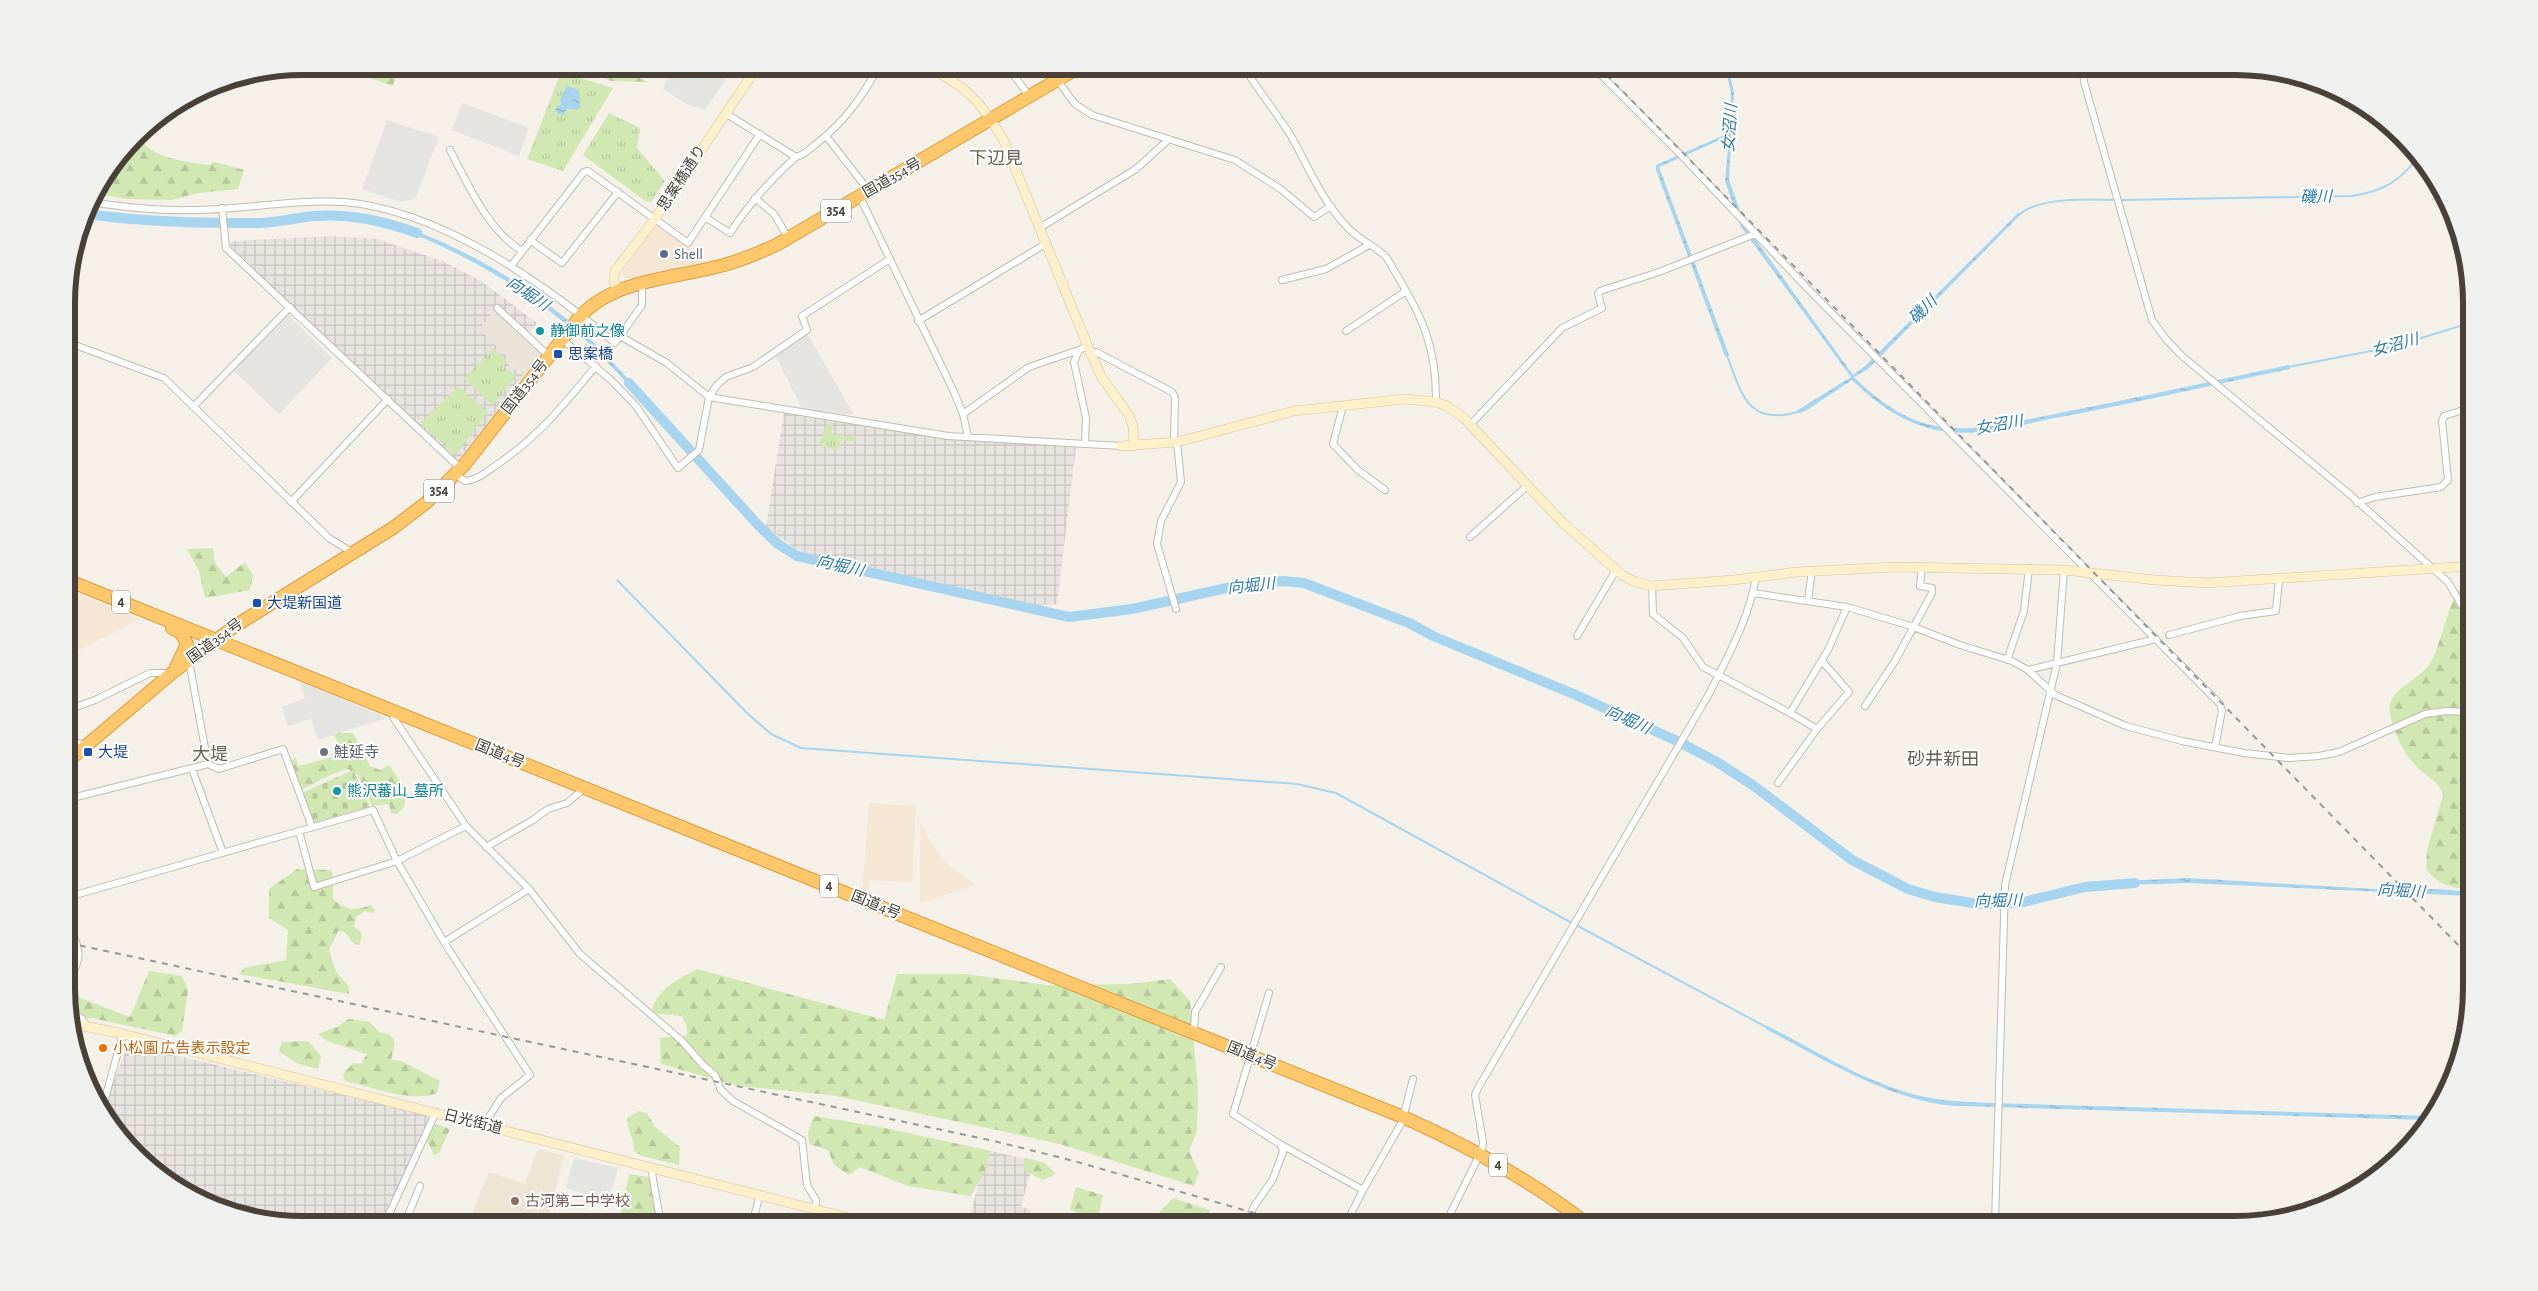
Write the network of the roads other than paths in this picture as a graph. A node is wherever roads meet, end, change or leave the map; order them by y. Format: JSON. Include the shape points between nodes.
{"nodes":[{"id":1,"x":752,"y":75,"type":"edge"},
{"id":2,"x":874,"y":75,"type":"edge"},
{"id":3,"x":940,"y":75,"type":"edge"},
{"id":4,"x":1013,"y":75,"type":"edge"},
{"id":5,"x":1067,"y":75,"type":"edge"},
{"id":6,"x":1249,"y":75,"type":"edge"},
{"id":7,"x":1601,"y":75,"type":"edge"},
{"id":8,"x":2084,"y":75,"type":"edge"},
{"id":9,"x":1058,"y":81,"type":"junction"},
{"id":10,"x":1031,"y":97,"type":"junction"},
{"id":11,"x":725,"y":113,"type":"junction"},
{"id":12,"x":992,"y":120,"type":"junction"},
{"id":13,"x":760,"y":134,"type":"junction"},
{"id":14,"x":826,"y":136,"type":"junction"},
{"id":15,"x":1168,"y":140,"type":"junction"},
{"id":16,"x":450,"y":150,"type":"dead end"},
{"id":17,"x":796,"y":157,"type":"junction"},
{"id":18,"x":618,"y":192,"type":"junction"},
{"id":19,"x":865,"y":194,"type":"junction"},
{"id":20,"x":755,"y":198,"type":"junction"},
{"id":21,"x":99,"y":203,"type":"edge"},
{"id":22,"x":1331,"y":206,"type":"junction"},
{"id":23,"x":222,"y":210,"type":"junction"},
{"id":24,"x":705,"y":217,"type":"junction"},
{"id":25,"x":654,"y":220,"type":"junction"},
{"id":26,"x":1041,"y":227,"type":"junction"},
{"id":27,"x":1755,"y":234,"type":"dead end"},
{"id":28,"x":789,"y":239,"type":"junction"},
{"id":29,"x":530,"y":240,"type":"junction"},
{"id":30,"x":1047,"y":244,"type":"junction"},
{"id":31,"x":1369,"y":245,"type":"junction"},
{"id":32,"x":522,"y":251,"type":"junction"},
{"id":33,"x":890,"y":259,"type":"junction"},
{"id":34,"x":511,"y":266,"type":"junction"},
{"id":35,"x":1282,"y":280,"type":"dead end"},
{"id":36,"x":642,"y":284,"type":"junction"},
{"id":37,"x":616,"y":290,"type":"junction"},
{"id":38,"x":1406,"y":291,"type":"junction"},
{"id":39,"x":290,"y":307,"type":"junction"},
{"id":40,"x":497,"y":308,"type":"dead end"},
{"id":41,"x":579,"y":317,"type":"junction"},
{"id":42,"x":918,"y":321,"type":"junction"},
{"id":43,"x":1346,"y":331,"type":"dead end"},
{"id":44,"x":620,"y":336,"type":"junction"},
{"id":45,"x":564,"y":337,"type":"junction"},
{"id":46,"x":75,"y":345,"type":"edge"},
{"id":47,"x":1079,"y":350,"type":"junction"},
{"id":48,"x":1089,"y":350,"type":"junction"},
{"id":49,"x":549,"y":356,"type":"junction"},
{"id":50,"x":596,"y":366,"type":"junction"},
{"id":51,"x":709,"y":397,"type":"junction"},
{"id":52,"x":388,"y":399,"type":"junction"},
{"id":53,"x":1436,"y":402,"type":"junction"},
{"id":54,"x":1343,"y":406,"type":"junction"},
{"id":55,"x":193,"y":408,"type":"junction"},
{"id":56,"x":2463,"y":410,"type":"edge"},
{"id":57,"x":963,"y":414,"type":"junction"},
{"id":58,"x":1470,"y":425,"type":"junction"},
{"id":59,"x":968,"y":437,"type":"junction"},
{"id":60,"x":1085,"y":443,"type":"junction"},
{"id":61,"x":1176,"y":443,"type":"junction"},
{"id":62,"x":1121,"y":446,"type":"joint"},
{"id":63,"x":1134,"y":446,"type":"junction"},
{"id":64,"x":458,"y":472,"type":"junction"},
{"id":65,"x":1527,"y":486,"type":"junction"},
{"id":66,"x":1385,"y":490,"type":"dead end"},
{"id":67,"x":291,"y":502,"type":"junction"},
{"id":68,"x":2356,"y":503,"type":"junction"},
{"id":69,"x":1470,"y":536,"type":"dead end"},
{"id":70,"x":352,"y":553,"type":"junction"},
{"id":71,"x":1922,"y":567,"type":"junction"},
{"id":72,"x":2463,"y":567,"type":"edge"},
{"id":73,"x":2029,"y":568,"type":"junction"},
{"id":74,"x":2433,"y":569,"type":"junction"},
{"id":75,"x":1616,"y":570,"type":"junction"},
{"id":76,"x":1812,"y":570,"type":"junction"},
{"id":77,"x":2064,"y":570,"type":"junction"},
{"id":78,"x":2091,"y":573,"type":"junction"},
{"id":79,"x":1756,"y":577,"type":"junction"},
{"id":80,"x":2279,"y":578,"type":"junction"},
{"id":81,"x":75,"y":583,"type":"edge"},
{"id":82,"x":1652,"y":586,"type":"junction"},
{"id":83,"x":1753,"y":593,"type":"junction"},
{"id":84,"x":1808,"y":601,"type":"junction"},
{"id":85,"x":1847,"y":607,"type":"junction"},
{"id":86,"x":2463,"y":607,"type":"edge"},
{"id":87,"x":1175,"y":608,"type":"dead end"},
{"id":88,"x":150,"y":614,"type":"junction"},
{"id":89,"x":254,"y":614,"type":"junction"},
{"id":90,"x":1914,"y":627,"type":"junction"},
{"id":91,"x":2169,"y":635,"type":"dead end"},
{"id":92,"x":1577,"y":636,"type":"dead end"},
{"id":93,"x":2156,"y":639,"type":"junction"},
{"id":94,"x":216,"y":640,"type":"junction"},
{"id":95,"x":255,"y":656,"type":"junction"},
{"id":96,"x":2007,"y":660,"type":"junction"},
{"id":97,"x":188,"y":661,"type":"junction"},
{"id":98,"x":1822,"y":661,"type":"junction"},
{"id":99,"x":2056,"y":664,"type":"junction"},
{"id":100,"x":2028,"y":670,"type":"junction"},
{"id":101,"x":172,"y":673,"type":"junction"},
{"id":102,"x":1718,"y":676,"type":"junction"},
{"id":103,"x":2050,"y":690,"type":"junction"},
{"id":104,"x":1865,"y":706,"type":"dead end"},
{"id":105,"x":75,"y":707,"type":"edge"},
{"id":106,"x":394,"y":711,"type":"junction"},
{"id":107,"x":2463,"y":712,"type":"edge"},
{"id":108,"x":1790,"y":714,"type":"junction"},
{"id":109,"x":1817,"y":729,"type":"junction"},
{"id":110,"x":75,"y":744,"type":"edge"},
{"id":111,"x":87,"y":745,"type":"junction"},
{"id":112,"x":2215,"y":747,"type":"junction"},
{"id":113,"x":75,"y":755,"type":"edge"},
{"id":114,"x":208,"y":764,"type":"junction"},
{"id":115,"x":192,"y":769,"type":"junction"},
{"id":116,"x":1778,"y":783,"type":"dead end"},
{"id":117,"x":585,"y":788,"type":"junction"},
{"id":118,"x":75,"y":797,"type":"edge"},
{"id":119,"x":466,"y":826,"type":"junction"},
{"id":120,"x":312,"y":827,"type":"junction"},
{"id":121,"x":299,"y":831,"type":"junction"},
{"id":122,"x":486,"y":847,"type":"junction"},
{"id":123,"x":223,"y":853,"type":"junction"},
{"id":124,"x":397,"y":861,"type":"junction"},
{"id":125,"x":529,"y":889,"type":"junction"},
{"id":126,"x":75,"y":895,"type":"edge"},
{"id":127,"x":75,"y":937,"type":"edge"},
{"id":128,"x":444,"y":942,"type":"junction"},
{"id":129,"x":1221,"y":967,"type":"dead end"},
{"id":130,"x":75,"y":969,"type":"edge"},
{"id":131,"x":1269,"y":993,"type":"dead end"},
{"id":132,"x":77,"y":1015,"type":"edge"},
{"id":133,"x":78,"y":1024,"type":"edge"},
{"id":134,"x":87,"y":1026,"type":"junction"},
{"id":135,"x":1194,"y":1032,"type":"junction"},
{"id":136,"x":123,"y":1034,"type":"junction"},
{"id":137,"x":1250,"y":1056,"type":"junction"},
{"id":138,"x":1414,"y":1079,"type":"dead end"},
{"id":139,"x":105,"y":1100,"type":"edge"},
{"id":140,"x":436,"y":1112,"type":"junction"},
{"id":141,"x":1403,"y":1117,"type":"junction"},
{"id":142,"x":484,"y":1125,"type":"junction"},
{"id":143,"x":1280,"y":1144,"type":"junction"},
{"id":144,"x":1480,"y":1154,"type":"junction"},
{"id":145,"x":651,"y":1167,"type":"junction"},
{"id":146,"x":420,"y":1186,"type":"dead end"},
{"id":147,"x":1362,"y":1190,"type":"junction"},
{"id":148,"x":760,"y":1194,"type":"junction"},
{"id":149,"x":815,"y":1208,"type":"junction"},
{"id":150,"x":388,"y":1216,"type":"edge"},
{"id":151,"x":408,"y":1216,"type":"edge"},
{"id":152,"x":659,"y":1216,"type":"edge"},
{"id":153,"x":754,"y":1216,"type":"edge"},
{"id":154,"x":844,"y":1216,"type":"edge"},
{"id":155,"x":1250,"y":1216,"type":"edge"},
{"id":156,"x":1350,"y":1216,"type":"edge"},
{"id":157,"x":1449,"y":1216,"type":"edge"},
{"id":158,"x":1575,"y":1216,"type":"edge"},
{"id":159,"x":1995,"y":1216,"type":"edge"}],
"edges":[{"from":1,"to":11,"type":"street","name":"思案橋通り"},
{"from":2,"to":14,"type":"street","via":[[854,109]]},
{"from":3,"to":12,"type":"street","via":[[971,94]]},
{"from":4,"to":10,"type":"street"},
{"from":5,"to":9,"type":"highway","name":"国道354号","number":"354"},
{"from":6,"to":22,"type":"street"},
{"from":7,"to":78,"type":"street"},
{"from":8,"to":68,"type":"street","via":[[2152,320],[2182,356],[2347,492]]},
{"from":9,"to":10,"type":"highway","name":"国道354号","number":"354"},
{"from":9,"to":15,"type":"street","via":[[1075,104],[1092,115]]},
{"from":10,"to":12,"type":"highway","name":"国道354号","number":"354"},
{"from":11,"to":13,"type":"street"},
{"from":11,"to":25,"type":"street","name":"思案橋通り"},
{"from":12,"to":19,"type":"highway","name":"国道354号","number":"354"},
{"from":12,"to":26,"type":"street"},
{"from":13,"to":17,"type":"street"},
{"from":13,"to":24,"type":"street"},
{"from":14,"to":17,"type":"street"},
{"from":14,"to":19,"type":"street"},
{"from":15,"to":22,"type":"street","via":[[1235,160],[1282,190],[1314,217]]},
{"from":15,"to":26,"type":"street","via":[[1136,169]]},
{"from":16,"to":32,"type":"street","via":[[483,210]]},
{"from":17,"to":20,"type":"street"},
{"from":18,"to":25,"type":"street"},
{"from":18,"to":29,"type":"street","via":[[590,171],[584,172]]},
{"from":18,"to":29,"type":"street","via":[[563,262]]},
{"from":19,"to":28,"type":"highway","name":"国道354号","number":"354"},
{"from":19,"to":33,"type":"street"},
{"from":20,"to":24,"type":"street","via":[[730,233]]},
{"from":20,"to":28,"type":"street","via":[[774,214]]},
{"from":21,"to":23,"type":"street"},
{"from":22,"to":31,"type":"street","via":[[1348,228]]},
{"from":23,"to":34,"type":"street","via":[[321,202],[359,204],[437,228]]},
{"from":23,"to":39,"type":"street","via":[[226,248]]},
{"from":24,"to":25,"type":"street","via":[[688,243]]},
{"from":25,"to":37,"type":"street","name":"思案橋通り","via":[[616,271]]},
{"from":26,"to":30,"type":"street"},
{"from":27,"to":58,"type":"street","via":[[1659,272],[1600,290],[1602,308],[1562,328]]},
{"from":28,"to":36,"type":"highway","name":"国道354号","number":"354","via":[[734,262]]},
{"from":29,"to":32,"type":"street"},
{"from":30,"to":42,"type":"street"},
{"from":30,"to":48,"type":"street"},
{"from":31,"to":35,"type":"street","via":[[1326,269]]},
{"from":31,"to":38,"type":"street","via":[[1387,258]]},
{"from":32,"to":34,"type":"street"},
{"from":33,"to":42,"type":"street"},
{"from":33,"to":51,"type":"street","via":[[802,316],[807,330],[753,367],[726,377]]},
{"from":34,"to":41,"type":"street"},
{"from":36,"to":37,"type":"highway","name":"国道354号","number":"354"},
{"from":36,"to":44,"type":"street","via":[[642,305]]},
{"from":37,"to":41,"type":"highway","name":"国道354号","number":"354","via":[[598,300]]},
{"from":38,"to":43,"type":"street"},
{"from":38,"to":53,"type":"street","via":[[1420,314],[1431,345]]},
{"from":39,"to":52,"type":"street"},
{"from":39,"to":55,"type":"street"},
{"from":40,"to":49,"type":"street"},
{"from":41,"to":44,"type":"street","via":[[615,343]]},
{"from":41,"to":45,"type":"highway","name":"国道354号","number":"354"},
{"from":42,"to":57,"type":"street"},
{"from":44,"to":51,"type":"street","via":[[667,363]]},
{"from":45,"to":49,"type":"highway","name":"国道354号","number":"354"},
{"from":45,"to":50,"type":"street"},
{"from":46,"to":55,"type":"street","via":[[160,376]]},
{"from":47,"to":48,"type":"street"},
{"from":47,"to":57,"type":"street","via":[[1029,367]]},
{"from":47,"to":60,"type":"street","via":[[1074,362],[1086,418]]},
{"from":48,"to":61,"type":"street","via":[[1172,392],[1175,397]]},
{"from":48,"to":63,"type":"street","via":[[1102,378],[1129,415]]},
{"from":49,"to":64,"type":"highway","name":"国道354号","number":"354"},
{"from":50,"to":51,"type":"street","via":[[646,417],[678,468],[699,450]]},
{"from":50,"to":64,"type":"street","via":[[544,428],[510,456],[473,480],[465,481]]},
{"from":51,"to":59,"type":"street"},
{"from":52,"to":64,"type":"street"},
{"from":52,"to":67,"type":"street"},
{"from":53,"to":54,"type":"street","via":[[1405,399]]},
{"from":53,"to":58,"type":"street","via":[[1454,410]]},
{"from":54,"to":61,"type":"street","via":[[1281,414]]},
{"from":54,"to":66,"type":"street","via":[[1332,444],[1358,470]]},
{"from":55,"to":67,"type":"street"},
{"from":56,"to":68,"type":"street","via":[[2444,416],[2442,421],[2446,484]]},
{"from":57,"to":59,"type":"street"},
{"from":58,"to":65,"type":"street"},
{"from":59,"to":60,"type":"street"},
{"from":60,"to":62,"type":"street"},
{"from":61,"to":63,"type":"street"},
{"from":61,"to":87,"type":"street","via":[[1181,482],[1162,521],[1157,544]]},
{"from":62,"to":63,"type":"street"},
{"from":64,"to":70,"type":"highway","name":"国道354号","number":"354","via":[[413,513]]},
{"from":65,"to":69,"type":"street"},
{"from":65,"to":75,"type":"street"},
{"from":67,"to":70,"type":"street","via":[[329,538]]},
{"from":68,"to":74,"type":"street"},
{"from":70,"to":89,"type":"highway","name":"国道354号","number":"354"},
{"from":71,"to":73,"type":"street"},
{"from":71,"to":76,"type":"street"},
{"from":71,"to":90,"type":"street","via":[[1920,586],[1932,588],[1932,593]]},
{"from":72,"to":74,"type":"street"},
{"from":73,"to":77,"type":"street"},
{"from":73,"to":96,"type":"street","via":[[2024,611]]},
{"from":74,"to":80,"type":"street"},
{"from":74,"to":86,"type":"street","via":[[2448,582]]},
{"from":75,"to":82,"type":"street","via":[[1628,580]]},
{"from":75,"to":92,"type":"street"},
{"from":76,"to":79,"type":"street"},
{"from":76,"to":84,"type":"street"},
{"from":77,"to":78,"type":"street"},
{"from":77,"to":99,"type":"street"},
{"from":78,"to":80,"type":"street","via":[[2197,583]]},
{"from":78,"to":93,"type":"street"},
{"from":79,"to":82,"type":"street"},
{"from":79,"to":83,"type":"street"},
{"from":80,"to":91,"type":"street","via":[[2276,611],[2240,616]]},
{"from":81,"to":88,"type":"highway","name":"国道4号","number":"4"},
{"from":82,"to":102,"type":"street","via":[[1653,614],[1683,638],[1703,667]]},
{"from":83,"to":84,"type":"street"},
{"from":83,"to":102,"type":"street","via":[[1738,638]]},
{"from":84,"to":85,"type":"street"},
{"from":85,"to":90,"type":"street"},
{"from":85,"to":98,"type":"street"},
{"from":88,"to":94,"type":"highway","name":"国道4号","number":"4"},
{"from":88,"to":101,"type":"highway","via":[[187,640],[185,652]]},
{"from":89,"to":94,"type":"highway","name":"国道354号","number":"354"},
{"from":89,"to":95,"type":"highway","via":[[238,639],[242,647]]},
{"from":90,"to":96,"type":"street","via":[[1960,646]]},
{"from":90,"to":104,"type":"street"},
{"from":93,"to":99,"type":"street"},
{"from":93,"to":112,"type":"street","via":[[2222,707]]},
{"from":94,"to":95,"type":"highway","name":"国道4号","number":"4"},
{"from":94,"to":97,"type":"highway","name":"国道354号","number":"354"},
{"from":95,"to":106,"type":"highway","name":"国道4号","number":"4"},
{"from":96,"to":100,"type":"street"},
{"from":97,"to":101,"type":"highway","name":"国道354号","number":"354"},
{"from":97,"to":114,"type":"street"},
{"from":98,"to":108,"type":"street"},
{"from":98,"to":109,"type":"street","via":[[1849,692]]},
{"from":99,"to":100,"type":"street"},
{"from":99,"to":103,"type":"street"},
{"from":100,"to":103,"type":"street"},
{"from":101,"to":105,"type":"street","via":[[150,673]]},
{"from":101,"to":111,"type":"highway","name":"国道354号","number":"354"},
{"from":102,"to":108,"type":"street"},
{"from":102,"to":144,"type":"street","via":[[1478,1088],[1476,1095],[1483,1142]]},
{"from":103,"to":112,"type":"street","via":[[2126,726]]},
{"from":103,"to":159,"type":"street","via":[[2005,885]]},
{"from":106,"to":117,"type":"highway","name":"国道4号","number":"4"},
{"from":106,"to":119,"type":"street","via":[[393,717]]},
{"from":107,"to":112,"type":"street","via":[[2425,714],[2339,752],[2319,756],[2288,758]]},
{"from":108,"to":109,"type":"street"},
{"from":109,"to":116,"type":"street"},
{"from":110,"to":111,"type":"street"},
{"from":111,"to":113,"type":"highway","name":"国道354号","number":"354"},
{"from":114,"to":115,"type":"street"},
{"from":114,"to":120,"type":"street","via":[[218,769],[283,749]]},
{"from":115,"to":118,"type":"street"},
{"from":115,"to":123,"type":"street"},
{"from":117,"to":122,"type":"street","via":[[568,803],[548,809]]},
{"from":117,"to":135,"type":"highway","name":"国道4号","number":"4"},
{"from":119,"to":122,"type":"street"},
{"from":119,"to":124,"type":"street"},
{"from":120,"to":121,"type":"street"},
{"from":120,"to":124,"type":"street","via":[[373,810]]},
{"from":121,"to":123,"type":"street"},
{"from":121,"to":124,"type":"street","via":[[314,887]]},
{"from":122,"to":125,"type":"street"},
{"from":123,"to":126,"type":"street"},
{"from":124,"to":128,"type":"street"},
{"from":125,"to":128,"type":"street"},
{"from":125,"to":149,"type":"street","via":[[580,954],[682,1041],[715,1074],[721,1090],[733,1101],[802,1140],[807,1185],[816,1200]]},
{"from":127,"to":130,"type":"street","via":[[80,958]]},
{"from":128,"to":142,"type":"street","via":[[530,1075],[501,1098]]},
{"from":129,"to":135,"type":"street","via":[[1195,1012]]},
{"from":131,"to":137,"type":"street"},
{"from":132,"to":134,"type":"street"},
{"from":133,"to":134,"type":"street","name":"日光街道"},
{"from":134,"to":136,"type":"street","name":"日光街道"},
{"from":135,"to":137,"type":"highway","name":"国道4号","number":"4"},
{"from":136,"to":139,"type":"street"},
{"from":136,"to":140,"type":"street","name":"日光街道"},
{"from":137,"to":141,"type":"highway","name":"国道4号","number":"4"},
{"from":137,"to":143,"type":"street","via":[[1234,1114]]},
{"from":138,"to":141,"type":"street"},
{"from":140,"to":142,"type":"street","name":"日光街道"},
{"from":140,"to":150,"type":"street"},
{"from":141,"to":144,"type":"highway","name":"国道4号","number":"4"},
{"from":141,"to":147,"type":"street"},
{"from":142,"to":145,"type":"street","name":"日光街道"},
{"from":143,"to":147,"type":"street"},
{"from":143,"to":155,"type":"street","via":[[1283,1152],[1273,1180]]},
{"from":144,"to":157,"type":"street"},
{"from":144,"to":158,"type":"highway","name":"国道4号","number":"4"},
{"from":145,"to":148,"type":"street","name":"日光街道"},
{"from":145,"to":152,"type":"street"},
{"from":146,"to":151,"type":"street"},
{"from":147,"to":156,"type":"street"},
{"from":148,"to":149,"type":"street","name":"日光街道"},
{"from":148,"to":153,"type":"street"},
{"from":149,"to":154,"type":"street","name":"日光街道"}]}
